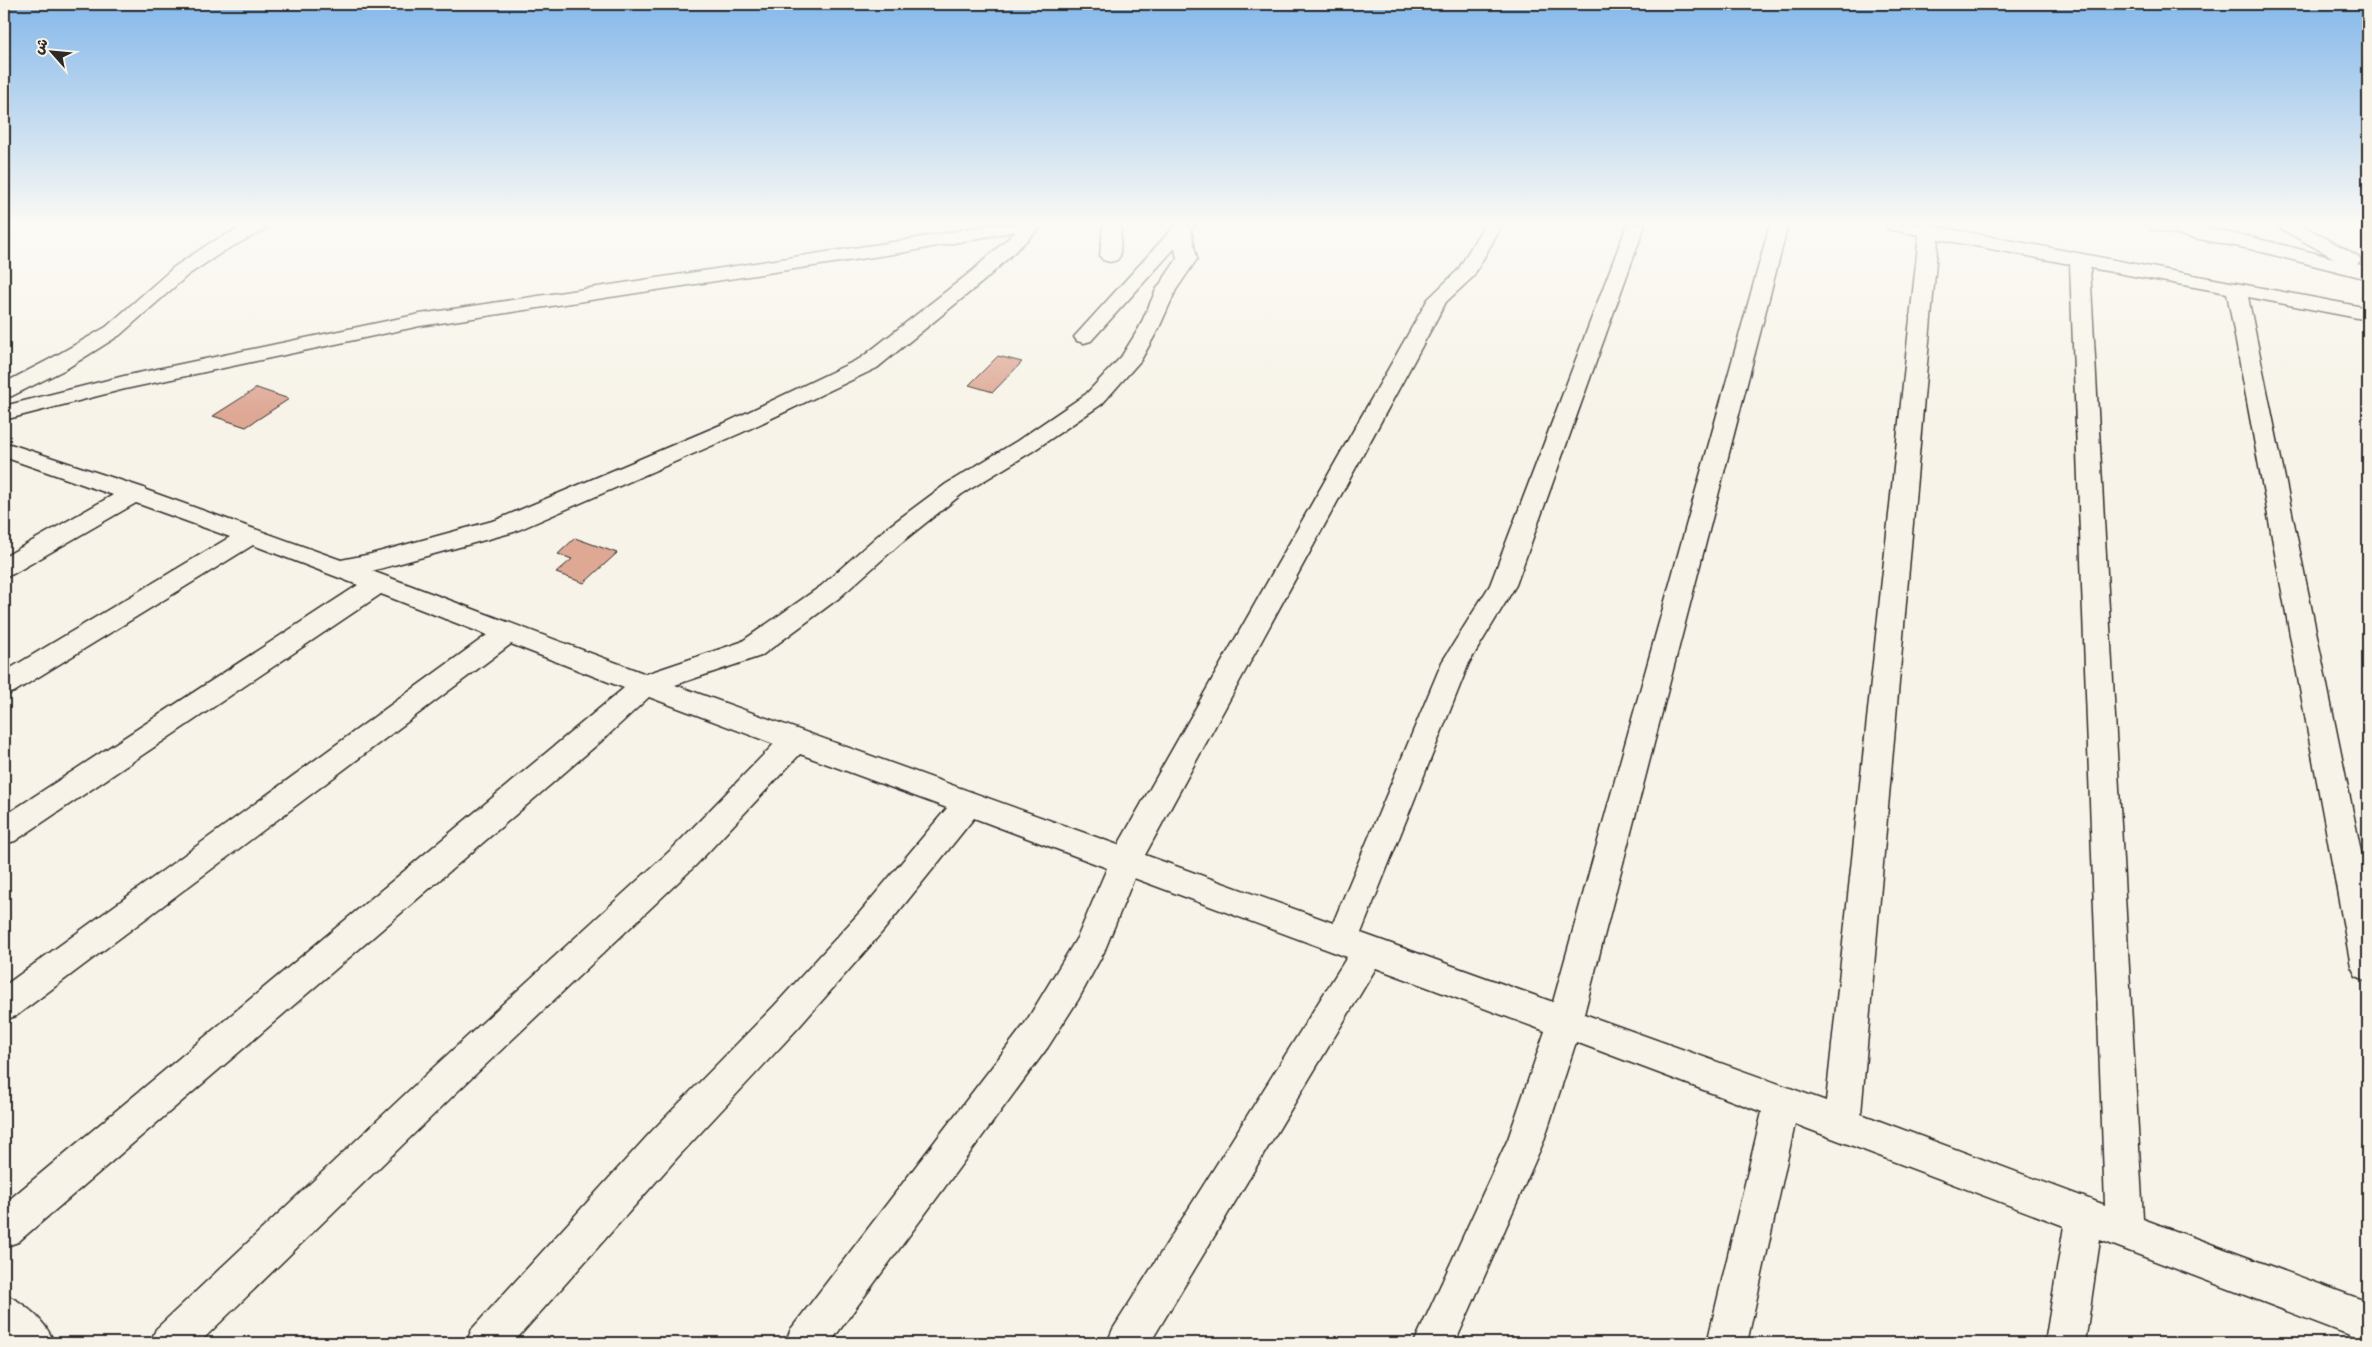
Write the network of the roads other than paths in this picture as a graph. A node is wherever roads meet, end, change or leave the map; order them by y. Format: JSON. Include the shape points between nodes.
{"nodes":[{"id":1,"x":162,"y":288,"type":"edge"},
{"id":2,"x":631,"y":288,"type":"edge"},
{"id":3,"x":964,"y":288,"type":"edge"},
{"id":4,"x":1128,"y":288,"type":"edge"},
{"id":5,"x":1167,"y":288,"type":"edge"},
{"id":6,"x":1450,"y":288,"type":"edge"},
{"id":7,"x":1613,"y":288,"type":"edge"},
{"id":8,"x":1762,"y":288,"type":"edge"},
{"id":9,"x":1924,"y":288,"type":"edge"},
{"id":10,"x":2081,"y":288,"type":"edge"},
{"id":11,"x":2225,"y":288,"type":"edge"},
{"id":12,"x":2236,"y":290,"type":"junction"},
{"id":13,"x":2368,"y":314,"type":"edge"},
{"id":14,"x":1084,"y":337,"type":"dead end"},
{"id":15,"x":4,"y":390,"type":"edge"},
{"id":16,"x":4,"y":413,"type":"edge"},
{"id":17,"x":9,"y":455,"type":"edge"},
{"id":18,"x":136,"y":493,"type":"junction"},
{"id":19,"x":251,"y":535,"type":"junction"},
{"id":20,"x":4,"y":568,"type":"edge"},
{"id":21,"x":339,"y":568,"type":"junction"},
{"id":22,"x":380,"y":584,"type":"junction"},
{"id":23,"x":508,"y":634,"type":"junction"},
{"id":24,"x":4,"y":685,"type":"edge"},
{"id":25,"x":645,"y":685,"type":"junction"},
{"id":26,"x":796,"y":739,"type":"junction"},
{"id":27,"x":969,"y":803,"type":"junction"},
{"id":28,"x":4,"y":832,"type":"edge"},
{"id":29,"x":1126,"y":860,"type":"junction"},
{"id":30,"x":1355,"y":945,"type":"junction"},
{"id":31,"x":2368,"y":966,"type":"edge"},
{"id":32,"x":4,"y":1005,"type":"edge"},
{"id":33,"x":1566,"y":1022,"type":"junction"},
{"id":34,"x":1782,"y":1102,"type":"junction"},
{"id":35,"x":1842,"y":1124,"type":"junction"},
{"id":36,"x":2085,"y":1215,"type":"junction"},
{"id":37,"x":4,"y":1228,"type":"edge"},
{"id":38,"x":2125,"y":1231,"type":"junction"},
{"id":39,"x":4,"y":1314,"type":"edge"},
{"id":40,"x":2368,"y":1322,"type":"edge"},
{"id":41,"x":34,"y":1343,"type":"edge"},
{"id":42,"x":170,"y":1343,"type":"edge"},
{"id":43,"x":486,"y":1343,"type":"edge"},
{"id":44,"x":805,"y":1343,"type":"edge"},
{"id":45,"x":1126,"y":1343,"type":"edge"},
{"id":46,"x":1434,"y":1343,"type":"edge"},
{"id":47,"x":1727,"y":1343,"type":"edge"},
{"id":48,"x":2065,"y":1343,"type":"edge"}],
"edges":[{"from":1,"to":15,"type":"street","via":[[113,331],[58,364]]},
{"from":2,"to":16,"type":"street","via":[[420,320],[124,383]]},
{"from":3,"to":21,"type":"street","via":[[869,363],[733,428],[505,526],[371,563]]},
{"from":4,"to":14,"type":"street"},
{"from":5,"to":25,"type":"street","via":[[1130,360],[1094,399],[954,489],[830,592],[751,649]]},
{"from":6,"to":29,"type":"street","via":[[1438,299]]},
{"from":7,"to":30,"type":"street","via":[[1503,585],[1456,662]]},
{"from":8,"to":33,"type":"street"},
{"from":9,"to":35,"type":"street"},
{"from":10,"to":38,"type":"street"},
{"from":11,"to":12,"type":"street"},
{"from":12,"to":13,"type":"street"},
{"from":12,"to":31,"type":"street"},
{"from":17,"to":18,"type":"street"},
{"from":18,"to":19,"type":"street"},
{"from":18,"to":20,"type":"street"},
{"from":19,"to":21,"type":"street"},
{"from":19,"to":24,"type":"street"},
{"from":21,"to":22,"type":"street"},
{"from":22,"to":23,"type":"street"},
{"from":22,"to":28,"type":"street"},
{"from":23,"to":25,"type":"street"},
{"from":23,"to":32,"type":"street"},
{"from":25,"to":26,"type":"street"},
{"from":25,"to":37,"type":"street"},
{"from":26,"to":27,"type":"street"},
{"from":26,"to":42,"type":"street","via":[[746,797],[697,845]]},
{"from":27,"to":29,"type":"street"},
{"from":27,"to":43,"type":"street","via":[[872,921]]},
{"from":29,"to":30,"type":"street"},
{"from":29,"to":44,"type":"street","via":[[1092,942],[1036,1036]]},
{"from":30,"to":33,"type":"street"},
{"from":30,"to":45,"type":"street"},
{"from":33,"to":34,"type":"street"},
{"from":33,"to":46,"type":"street","via":[[1525,1143]]},
{"from":34,"to":35,"type":"street"},
{"from":34,"to":47,"type":"street"},
{"from":35,"to":36,"type":"street"},
{"from":36,"to":38,"type":"street"},
{"from":36,"to":48,"type":"street"},
{"from":38,"to":40,"type":"street"},
{"from":39,"to":41,"type":"street"}]}
